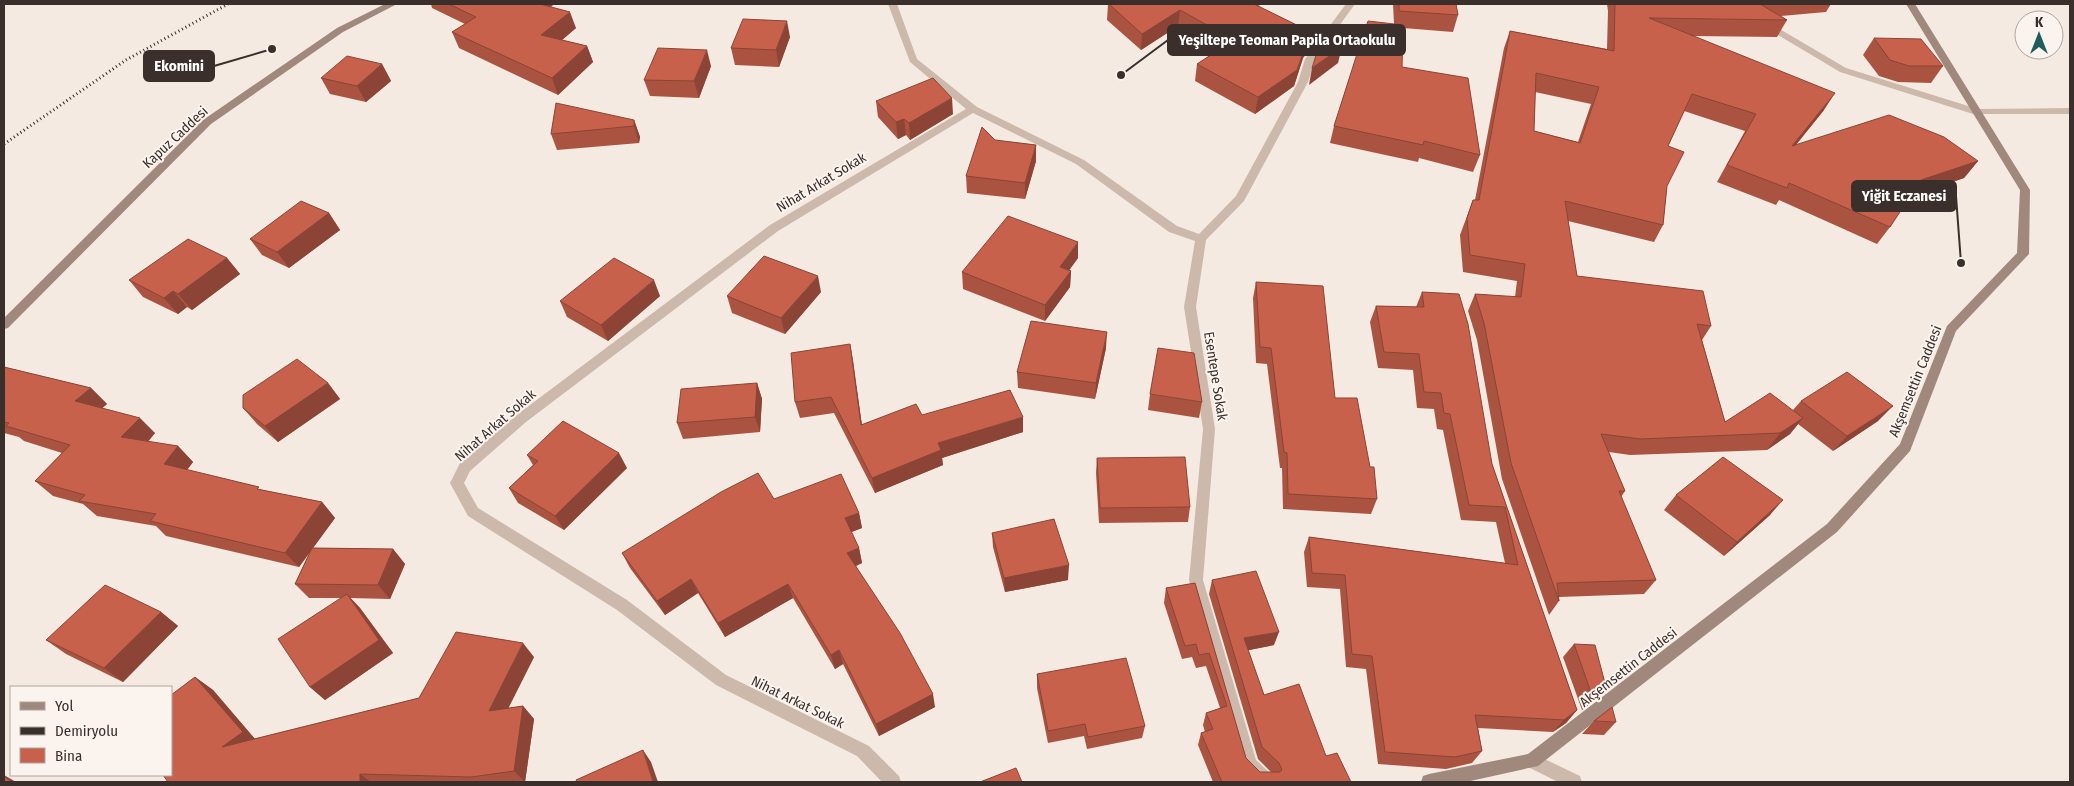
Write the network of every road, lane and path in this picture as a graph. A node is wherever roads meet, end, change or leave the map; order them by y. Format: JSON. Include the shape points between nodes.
{"nodes":[{"id":1,"x":392,"y":4,"type":"edge"},
{"id":2,"x":892,"y":4,"type":"edge"},
{"id":3,"x":1350,"y":4,"type":"edge"},
{"id":4,"x":1910,"y":4,"type":"edge"},
{"id":5,"x":1756,"y":18,"type":"edge"},
{"id":6,"x":973,"y":109,"type":"junction"},
{"id":7,"x":2070,"y":111,"type":"edge"},
{"id":8,"x":1977,"y":112,"type":"junction"},
{"id":9,"x":1201,"y":239,"type":"junction"},
{"id":10,"x":4,"y":325,"type":"edge"},
{"id":11,"x":1532,"y":761,"type":"junction"},
{"id":12,"x":893,"y":782,"type":"edge"},
{"id":13,"x":1267,"y":782,"type":"edge"},
{"id":14,"x":1428,"y":782,"type":"edge"},
{"id":15,"x":1574,"y":782,"type":"edge"}],
"edges":[{"from":1,"to":10,"type":"street","name":"Kapuz Caddesi","via":[[340,30],[207,122]]},
{"from":2,"to":6,"type":"street","via":[[913,60]]},
{"from":3,"to":9,"type":"street","via":[[1310,59],[1303,82],[1240,198]]},
{"from":4,"to":8,"type":"street","name":"Akşemsettin Caddesi"},
{"from":5,"to":8,"type":"street","via":[[1844,70]]},
{"from":6,"to":9,"type":"street","via":[[1080,162],[1173,229]]},
{"from":6,"to":12,"type":"street","name":"Nihat Arkat Sokak","via":[[774,228],[522,418],[465,467],[457,483],[473,512],[622,605],[721,680],[863,751]]},
{"from":7,"to":8,"type":"street"},
{"from":8,"to":11,"type":"street","name":"Akşemsettin Caddesi","via":[[2025,190],[2023,254],[1951,329],[1905,447],[1832,528],[1575,721]]},
{"from":9,"to":13,"type":"street","name":"Esentepe Sokak","via":[[1190,307],[1210,430],[1196,580],[1249,765]]},
{"from":11,"to":14,"type":"street","name":"Akşemsettin Caddesi"},
{"from":11,"to":15,"type":"street"}]}
